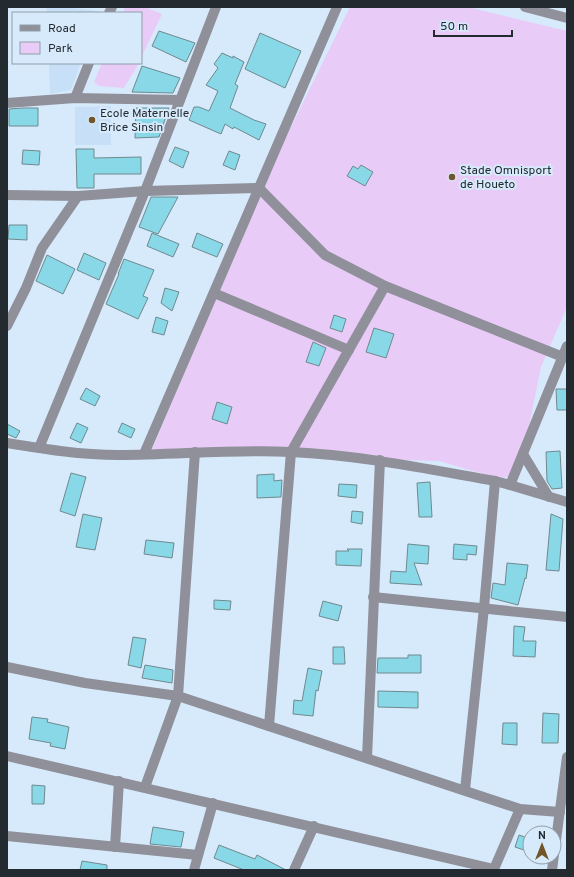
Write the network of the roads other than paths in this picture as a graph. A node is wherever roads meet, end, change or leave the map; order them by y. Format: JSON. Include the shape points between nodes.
{"nodes":[{"id":1,"x":216,"y":7,"type":"edge"},
{"id":2,"x":337,"y":7,"type":"edge"},
{"id":3,"x":525,"y":7,"type":"edge"},
{"id":4,"x":567,"y":18,"type":"edge"},
{"id":5,"x":89,"y":64,"type":"edge"},
{"id":6,"x":75,"y":98,"type":"junction"},
{"id":7,"x":180,"y":100,"type":"junction"},
{"id":8,"x":7,"y":103,"type":"edge"},
{"id":9,"x":259,"y":188,"type":"junction"},
{"id":10,"x":145,"y":190,"type":"junction"},
{"id":11,"x":7,"y":195,"type":"edge"},
{"id":12,"x":78,"y":196,"type":"junction"},
{"id":13,"x":385,"y":286,"type":"junction"},
{"id":14,"x":214,"y":293,"type":"junction"},
{"id":15,"x":7,"y":326,"type":"edge"},
{"id":16,"x":567,"y":346,"type":"edge"},
{"id":17,"x":349,"y":350,"type":"junction"},
{"id":18,"x":562,"y":357,"type":"junction"},
{"id":19,"x":7,"y":443,"type":"edge"},
{"id":20,"x":39,"y":448,"type":"junction"},
{"id":21,"x":195,"y":452,"type":"junction"},
{"id":22,"x":291,"y":452,"type":"junction"},
{"id":23,"x":144,"y":454,"type":"junction"},
{"id":24,"x":523,"y":454,"type":"junction"},
{"id":25,"x":380,"y":460,"type":"junction"},
{"id":26,"x":495,"y":481,"type":"junction"},
{"id":27,"x":510,"y":485,"type":"junction"},
{"id":28,"x":549,"y":497,"type":"junction"},
{"id":29,"x":567,"y":502,"type":"edge"},
{"id":30,"x":373,"y":597,"type":"junction"},
{"id":31,"x":484,"y":608,"type":"junction"},
{"id":32,"x":567,"y":617,"type":"edge"},
{"id":33,"x":7,"y":667,"type":"edge"},
{"id":34,"x":178,"y":696,"type":"junction"},
{"id":35,"x":269,"y":726,"type":"junction"},
{"id":36,"x":7,"y":756,"type":"edge"},
{"id":37,"x":567,"y":757,"type":"edge"},
{"id":38,"x":367,"y":758,"type":"junction"},
{"id":39,"x":119,"y":781,"type":"junction"},
{"id":40,"x":145,"y":787,"type":"junction"},
{"id":41,"x":465,"y":790,"type":"junction"},
{"id":42,"x":212,"y":803,"type":"junction"},
{"id":43,"x":520,"y":809,"type":"junction"},
{"id":44,"x":560,"y":812,"type":"junction"},
{"id":45,"x":314,"y":826,"type":"junction"},
{"id":46,"x":7,"y":836,"type":"edge"},
{"id":47,"x":115,"y":847,"type":"junction"},
{"id":48,"x":198,"y":855,"type":"junction"},
{"id":49,"x":194,"y":870,"type":"edge"},
{"id":50,"x":294,"y":870,"type":"edge"},
{"id":51,"x":552,"y":870,"type":"edge"}],
"edges":[{"from":1,"to":7,"type":"street"},
{"from":2,"to":9,"type":"street"},
{"from":3,"to":4,"type":"street"},
{"from":5,"to":6,"type":"street"},
{"from":6,"to":7,"type":"street"},
{"from":6,"to":8,"type":"street"},
{"from":7,"to":10,"type":"street"},
{"from":9,"to":10,"type":"street"},
{"from":9,"to":13,"type":"street","via":[[325,255]]},
{"from":9,"to":14,"type":"street"},
{"from":10,"to":12,"type":"street"},
{"from":10,"to":20,"type":"street"},
{"from":11,"to":12,"type":"street"},
{"from":12,"to":15,"type":"street","via":[[42,248]]},
{"from":13,"to":17,"type":"street"},
{"from":13,"to":18,"type":"street"},
{"from":14,"to":17,"type":"street"},
{"from":14,"to":23,"type":"street"},
{"from":16,"to":18,"type":"street"},
{"from":17,"to":22,"type":"street"},
{"from":18,"to":24,"type":"street"},
{"from":19,"to":20,"type":"street"},
{"from":20,"to":23,"type":"street","via":[[118,455]]},
{"from":21,"to":22,"type":"street"},
{"from":21,"to":23,"type":"street"},
{"from":21,"to":34,"type":"street"},
{"from":22,"to":25,"type":"street"},
{"from":22,"to":35,"type":"street"},
{"from":24,"to":27,"type":"street"},
{"from":24,"to":28,"type":"street"},
{"from":25,"to":26,"type":"street"},
{"from":25,"to":30,"type":"street"},
{"from":26,"to":27,"type":"street"},
{"from":26,"to":31,"type":"street"},
{"from":27,"to":28,"type":"street"},
{"from":28,"to":29,"type":"street"},
{"from":30,"to":31,"type":"street"},
{"from":30,"to":38,"type":"street"},
{"from":31,"to":32,"type":"street"},
{"from":31,"to":41,"type":"street"},
{"from":33,"to":34,"type":"street","via":[[85,683]]},
{"from":34,"to":35,"type":"street"},
{"from":34,"to":40,"type":"street"},
{"from":35,"to":38,"type":"street"},
{"from":36,"to":39,"type":"street"},
{"from":37,"to":44,"type":"street"},
{"from":38,"to":41,"type":"street"},
{"from":39,"to":40,"type":"street"},
{"from":39,"to":47,"type":"street"},
{"from":40,"to":42,"type":"street"},
{"from":41,"to":43,"type":"street"},
{"from":42,"to":45,"type":"street"},
{"from":42,"to":48,"type":"street"},
{"from":43,"to":44,"type":"street"},
{"from":43,"to":45,"type":"street","via":[[494,869]]},
{"from":44,"to":51,"type":"street"},
{"from":45,"to":50,"type":"street"},
{"from":46,"to":47,"type":"street"},
{"from":47,"to":48,"type":"street"},
{"from":48,"to":49,"type":"street"}]}
